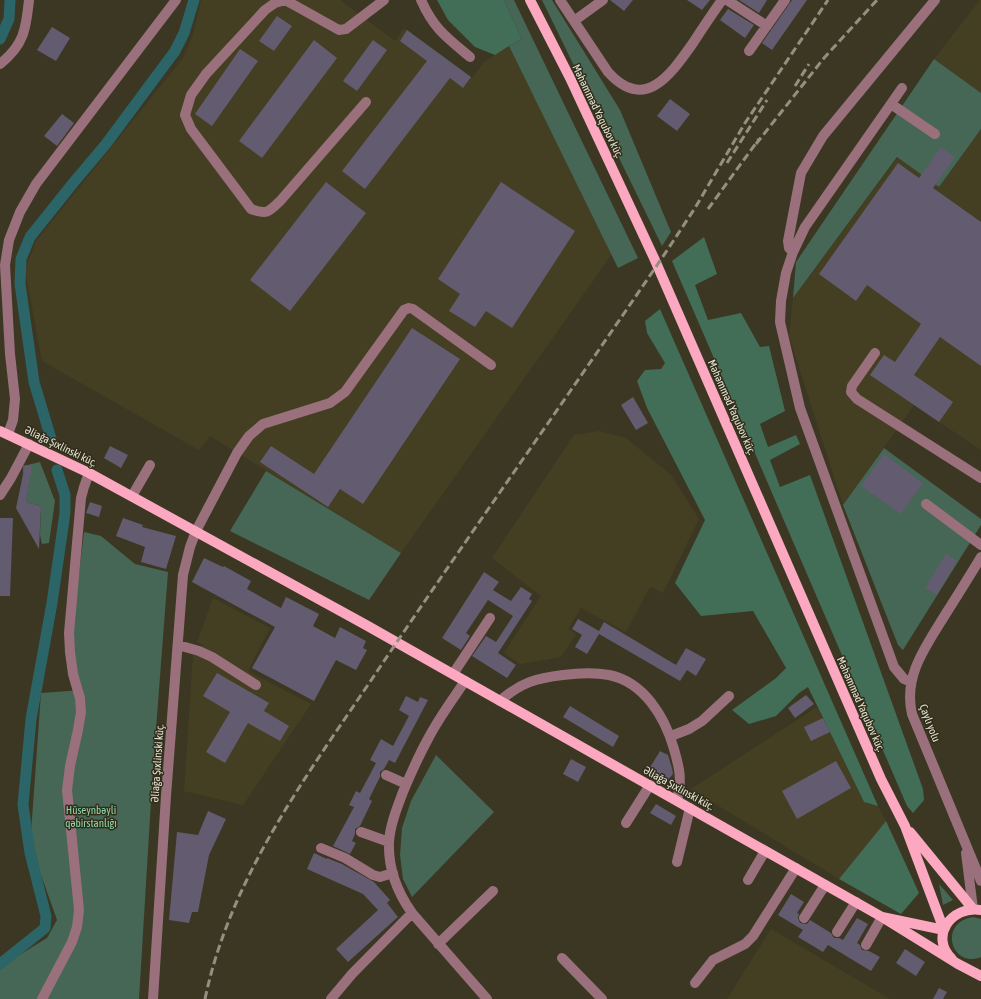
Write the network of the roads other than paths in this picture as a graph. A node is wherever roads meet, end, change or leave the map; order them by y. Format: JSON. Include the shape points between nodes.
{"nodes":[{"id":1,"x":29,"y":0,"type":"edge"},
{"id":2,"x":176,"y":0,"type":"edge"},
{"id":3,"x":384,"y":0,"type":"edge"},
{"id":4,"x":421,"y":0,"type":"edge"},
{"id":5,"x":530,"y":0,"type":"edge"},
{"id":6,"x":560,"y":0,"type":"edge"},
{"id":7,"x":603,"y":0,"type":"edge"},
{"id":8,"x":722,"y":0,"type":"edge"},
{"id":9,"x":727,"y":0,"type":"edge"},
{"id":10,"x":785,"y":0,"type":"edge"},
{"id":11,"x":935,"y":0,"type":"edge"},
{"id":12,"x":574,"y":21,"type":"junction"},
{"id":13,"x":767,"y":26,"type":"junction"},
{"id":14,"x":749,"y":51,"type":"dead end"},
{"id":15,"x":470,"y":56,"type":"dead end"},
{"id":16,"x":0,"y":64,"type":"edge"},
{"id":17,"x":902,"y":88,"type":"dead end"},
{"id":18,"x":366,"y":102,"type":"dead end"},
{"id":19,"x":891,"y":104,"type":"junction"},
{"id":20,"x":935,"y":134,"type":"dead end"},
{"id":21,"x":793,"y":252,"type":"junction"},
{"id":22,"x":875,"y":353,"type":"dead end"},
{"id":23,"x":491,"y":365,"type":"dead end"},
{"id":24,"x":4,"y":432,"type":"edge"},
{"id":25,"x":29,"y":444,"type":"junction"},
{"id":26,"x":150,"y":465,"type":"dead end"},
{"id":27,"x":90,"y":473,"type":"junction"},
{"id":28,"x":979,"y":474,"type":"edge"},
{"id":29,"x":0,"y":495,"type":"edge"},
{"id":30,"x":132,"y":496,"type":"junction"},
{"id":31,"x":926,"y":504,"type":"dead end"},
{"id":32,"x":196,"y":531,"type":"junction"},
{"id":33,"x":981,"y":545,"type":"edge"},
{"id":34,"x":981,"y":557,"type":"edge"},
{"id":35,"x":490,"y":618,"type":"dead end"},
{"id":36,"x":178,"y":645,"type":"junction"},
{"id":37,"x":453,"y":674,"type":"junction"},
{"id":38,"x":465,"y":681,"type":"junction"},
{"id":39,"x":911,"y":682,"type":"junction"},
{"id":40,"x":256,"y":686,"type":"dead end"},
{"id":41,"x":729,"y":696,"type":"dead end"},
{"id":42,"x":500,"y":701,"type":"junction"},
{"id":43,"x":671,"y":736,"type":"junction"},
{"id":44,"x":386,"y":775,"type":"dead end"},
{"id":45,"x":406,"y":784,"type":"junction"},
{"id":46,"x":650,"y":785,"type":"junction"},
{"id":47,"x":677,"y":800,"type":"junction"},
{"id":48,"x":690,"y":808,"type":"junction"},
{"id":49,"x":626,"y":824,"type":"dead end"},
{"id":50,"x":905,"y":826,"type":"junction"},
{"id":51,"x":361,"y":832,"type":"dead end"},
{"id":52,"x":964,"y":837,"type":"junction"},
{"id":53,"x":389,"y":842,"type":"junction"},
{"id":54,"x":321,"y":848,"type":"dead end"},
{"id":55,"x":765,"y":851,"type":"junction"},
{"id":56,"x":677,"y":862,"type":"dead end"},
{"id":57,"x":796,"y":868,"type":"junction"},
{"id":58,"x":393,"y":873,"type":"junction"},
{"id":59,"x":748,"y":880,"type":"dead end"},
{"id":60,"x":981,"y":881,"type":"edge"},
{"id":61,"x":825,"y":885,"type":"junction"},
{"id":62,"x":493,"y":891,"type":"dead end"},
{"id":63,"x":856,"y":902,"type":"junction"},
{"id":64,"x":977,"y":910,"type":"edge"},
{"id":65,"x":412,"y":913,"type":"junction"},
{"id":66,"x":882,"y":917,"type":"junction"},
{"id":67,"x":804,"y":918,"type":"dead end"},
{"id":68,"x":944,"y":930,"type":"junction"},
{"id":69,"x":837,"y":932,"type":"dead end"},
{"id":70,"x":438,"y":944,"type":"junction"},
{"id":71,"x":866,"y":945,"type":"dead end"},
{"id":72,"x":562,"y":958,"type":"dead end"},
{"id":73,"x":958,"y":964,"type":"junction"},
{"id":74,"x":981,"y":966,"type":"edge"},
{"id":75,"x":981,"y":976,"type":"edge"},
{"id":76,"x":695,"y":983,"type":"dead end"},
{"id":77,"x":42,"y":999,"type":"edge"},
{"id":78,"x":153,"y":999,"type":"edge"},
{"id":79,"x":331,"y":999,"type":"edge"},
{"id":80,"x":487,"y":999,"type":"edge"},
{"id":81,"x":602,"y":999,"type":"edge"}],
"edges":[{"from":1,"to":16,"type":"street","via":[[26,25],[20,42],[10,56]]},
{"from":2,"to":24,"type":"street","via":[[36,184],[14,226],[5,265],[15,399],[13,420]]},
{"from":3,"to":18,"type":"street","via":[[346,29],[339,30],[285,0],[274,3],[206,74],[191,95],[185,114],[191,129],[251,209],[261,213],[271,210],[281,200]]},
{"from":4,"to":15,"type":"street","via":[[434,25]]},
{"from":5,"to":50,"type":"main road","name":"Məhəmməd Yaqubov küç.","via":[[570,78],[651,251],[881,779]]},
{"from":6,"to":12,"type":"street"},
{"from":7,"to":12,"type":"street"},
{"from":8,"to":12,"type":"street","via":[[674,70],[651,87],[639,89],[628,88],[617,81],[597,57]]},
{"from":9,"to":13,"type":"street"},
{"from":10,"to":13,"type":"street"},
{"from":11,"to":21,"type":"street","via":[[810,155],[801,173],[788,241]]},
{"from":13,"to":14,"type":"street"},
{"from":17,"to":19,"type":"street"},
{"from":19,"to":20,"type":"street"},
{"from":19,"to":21,"type":"street","via":[[805,227]]},
{"from":21,"to":39,"type":"street","via":[[786,273],[780,322],[800,408],[894,668],[904,679]]},
{"from":22,"to":28,"type":"street","via":[[852,386],[851,392],[857,399]]},
{"from":23,"to":32,"type":"street","via":[[413,309],[404,310],[345,392],[330,403],[263,424],[249,436],[237,453]]},
{"from":24,"to":25,"type":"main road","name":"Əliağa Şıxlinski küç."},
{"from":25,"to":27,"type":"main road","name":"Əliağa Şıxlinski küç."},
{"from":25,"to":29,"type":"street"},
{"from":26,"to":30,"type":"street"},
{"from":27,"to":30,"type":"main road","name":"Əliağa Şıxlinski küç."},
{"from":27,"to":77,"type":"street","via":[[81,498],[69,633],[81,712],[67,790],[79,910],[72,942]]},
{"from":30,"to":32,"type":"main road","name":"Əliağa Şıxlinski küç."},
{"from":31,"to":33,"type":"street"},
{"from":32,"to":36,"type":"street","name":"Əliağa Şıxlinski küç.","via":[[183,575]]},
{"from":32,"to":37,"type":"main road","name":"Əliağa Şıxlinski küç."},
{"from":34,"to":39,"type":"street","name":"Çaylı yolu","via":[[924,649]]},
{"from":35,"to":37,"type":"street"},
{"from":36,"to":40,"type":"street","via":[[212,657]]},
{"from":36,"to":78,"type":"street","name":"Əliağa Şıxlinski küç."},
{"from":37,"to":38,"type":"main road","name":"Əliağa Şıxlinski küç."},
{"from":38,"to":42,"type":"main road","name":"Əliağa Şıxlinski küç."},
{"from":38,"to":45,"type":"street","via":[[429,736]]},
{"from":39,"to":52,"type":"street","name":"Çaylı yolu","via":[[909,698],[912,714]]},
{"from":41,"to":43,"type":"street","via":[[702,721]]},
{"from":42,"to":43,"type":"street","via":[[516,688],[541,678],[590,673],[609,675],[635,687],[649,700],[659,712]]},
{"from":42,"to":46,"type":"main road","name":"Əliağa Şıxlinski küç."},
{"from":43,"to":47,"type":"street","via":[[680,770]]},
{"from":44,"to":45,"type":"street"},
{"from":45,"to":53,"type":"street"},
{"from":46,"to":47,"type":"main road","name":"Əliağa Şıxlinski küç."},
{"from":46,"to":49,"type":"street"},
{"from":47,"to":48,"type":"main road","name":"Əliağa Şıxlinski küç."},
{"from":48,"to":55,"type":"main road","name":"Əliağa Şıxlinski küç."},
{"from":48,"to":56,"type":"street"},
{"from":50,"to":64,"type":"main road"},
{"from":50,"to":68,"type":"main road"},
{"from":51,"to":53,"type":"street"},
{"from":52,"to":60,"type":"street"},
{"from":52,"to":64,"type":"street"},
{"from":53,"to":58,"type":"street"},
{"from":54,"to":58,"type":"street","via":[[345,858],[373,875],[380,877]]},
{"from":55,"to":57,"type":"main road","name":"Əliağa Şıxlinski küç."},
{"from":55,"to":59,"type":"street"},
{"from":57,"to":61,"type":"main road","name":"Əliağa Şıxlinski küç."},
{"from":57,"to":76,"type":"street","via":[[753,936],[744,944],[713,960]]},
{"from":58,"to":65,"type":"street","via":[[402,899]]},
{"from":61,"to":63,"type":"main road","name":"Əliağa Şıxlinski küç."},
{"from":61,"to":67,"type":"street"},
{"from":62,"to":70,"type":"street"},
{"from":63,"to":66,"type":"main road","name":"Əliağa Şıxlinski küç."},
{"from":63,"to":69,"type":"street"},
{"from":64,"to":68,"type":"main road","via":[[964,910],[955,914]]},
{"from":65,"to":70,"type":"street"},
{"from":65,"to":79,"type":"street"},
{"from":66,"to":68,"type":"main road"},
{"from":66,"to":71,"type":"street"},
{"from":66,"to":73,"type":"main road","name":"Əliağa Şıxlinski küç."},
{"from":68,"to":73,"type":"main road","via":[[945,949]]},
{"from":70,"to":80,"type":"street"},
{"from":72,"to":81,"type":"street"},
{"from":73,"to":74,"type":"main road","via":[[976,968]]},
{"from":73,"to":75,"type":"main road","name":"Əliağa Şıxlinski küç."}]}
